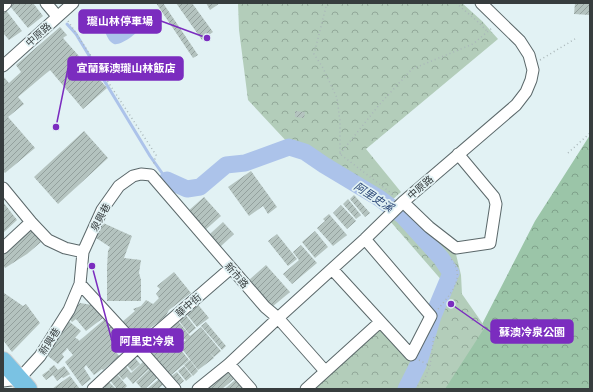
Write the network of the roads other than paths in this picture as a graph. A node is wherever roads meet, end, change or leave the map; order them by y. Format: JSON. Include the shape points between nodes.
{"nodes":[{"id":1,"x":6,"y":3,"type":"edge"},
{"id":2,"x":46,"y":3,"type":"edge"},
{"id":3,"x":74,"y":3,"type":"edge"},
{"id":4,"x":481,"y":3,"type":"edge"},
{"id":5,"x":3,"y":6,"type":"edge"},
{"id":6,"x":60,"y":14,"type":"junction"},
{"id":7,"x":3,"y":66,"type":"edge"},
{"id":8,"x":458,"y":154,"type":"junction"},
{"id":9,"x":151,"y":175,"type":"joint"},
{"id":10,"x":3,"y":188,"type":"edge"},
{"id":11,"x":399,"y":206,"type":"junction"},
{"id":12,"x":31,"y":222,"type":"junction"},
{"id":13,"x":365,"y":239,"type":"junction"},
{"id":14,"x":3,"y":248,"type":"edge"},
{"id":15,"x":82,"y":252,"type":"junction"},
{"id":16,"x":231,"y":268,"type":"junction"},
{"id":17,"x":332,"y":269,"type":"junction"},
{"id":18,"x":80,"y":284,"type":"junction"},
{"id":19,"x":278,"y":318,"type":"junction"},
{"id":20,"x":380,"y":322,"type":"junction"},
{"id":21,"x":138,"y":347,"type":"junction"},
{"id":22,"x":3,"y":361,"type":"edge"},
{"id":23,"x":229,"y":364,"type":"junction"},
{"id":24,"x":325,"y":372,"type":"junction"},
{"id":25,"x":17,"y":383,"type":"edge"},
{"id":26,"x":92,"y":389,"type":"edge"},
{"id":27,"x":175,"y":389,"type":"edge"},
{"id":28,"x":198,"y":389,"type":"edge"},
{"id":29,"x":251,"y":389,"type":"edge"},
{"id":30,"x":306,"y":389,"type":"edge"}],
"edges":[{"from":1,"to":5,"type":"street"},
{"from":2,"to":6,"type":"street"},
{"from":3,"to":6,"type":"street","name":"中原路"},
{"from":4,"to":8,"type":"street","name":"中原路","via":[[520,41],[529,55],[533,70],[526,92],[516,105]]},
{"from":6,"to":7,"type":"street","name":"中原路"},
{"from":8,"to":11,"type":"street","name":"中原路"},
{"from":8,"to":11,"type":"street","via":[[494,197],[496,204],[490,243],[456,248]]},
{"from":9,"to":15,"type":"street","name":"泉興巷","via":[[133,176],[119,186],[102,210]]},
{"from":9,"to":16,"type":"street","name":"新市路"},
{"from":10,"to":12,"type":"street"},
{"from":11,"to":13,"type":"street","name":"中原路"},
{"from":12,"to":14,"type":"street"},
{"from":12,"to":15,"type":"street","via":[[48,240]]},
{"from":13,"to":17,"type":"street","name":"中原路"},
{"from":13,"to":20,"type":"street","via":[[431,316],[411,355]]},
{"from":15,"to":18,"type":"street","name":"泉興巷"},
{"from":16,"to":19,"type":"street","name":"新市路"},
{"from":16,"to":21,"type":"street","name":"華中街"},
{"from":17,"to":19,"type":"street","name":"中原路"},
{"from":17,"to":20,"type":"street"},
{"from":18,"to":21,"type":"street"},
{"from":18,"to":25,"type":"street","name":"新興巷","via":[[69,310],[40,356]]},
{"from":19,"to":23,"type":"street","name":"中原路"},
{"from":19,"to":24,"type":"street","name":"新市路"},
{"from":20,"to":24,"type":"street"},
{"from":21,"to":26,"type":"street","name":"華中街"},
{"from":21,"to":27,"type":"street"},
{"from":22,"to":25,"type":"main road"},
{"from":23,"to":28,"type":"street","name":"中原路"},
{"from":23,"to":29,"type":"street"},
{"from":24,"to":30,"type":"street"}]}
